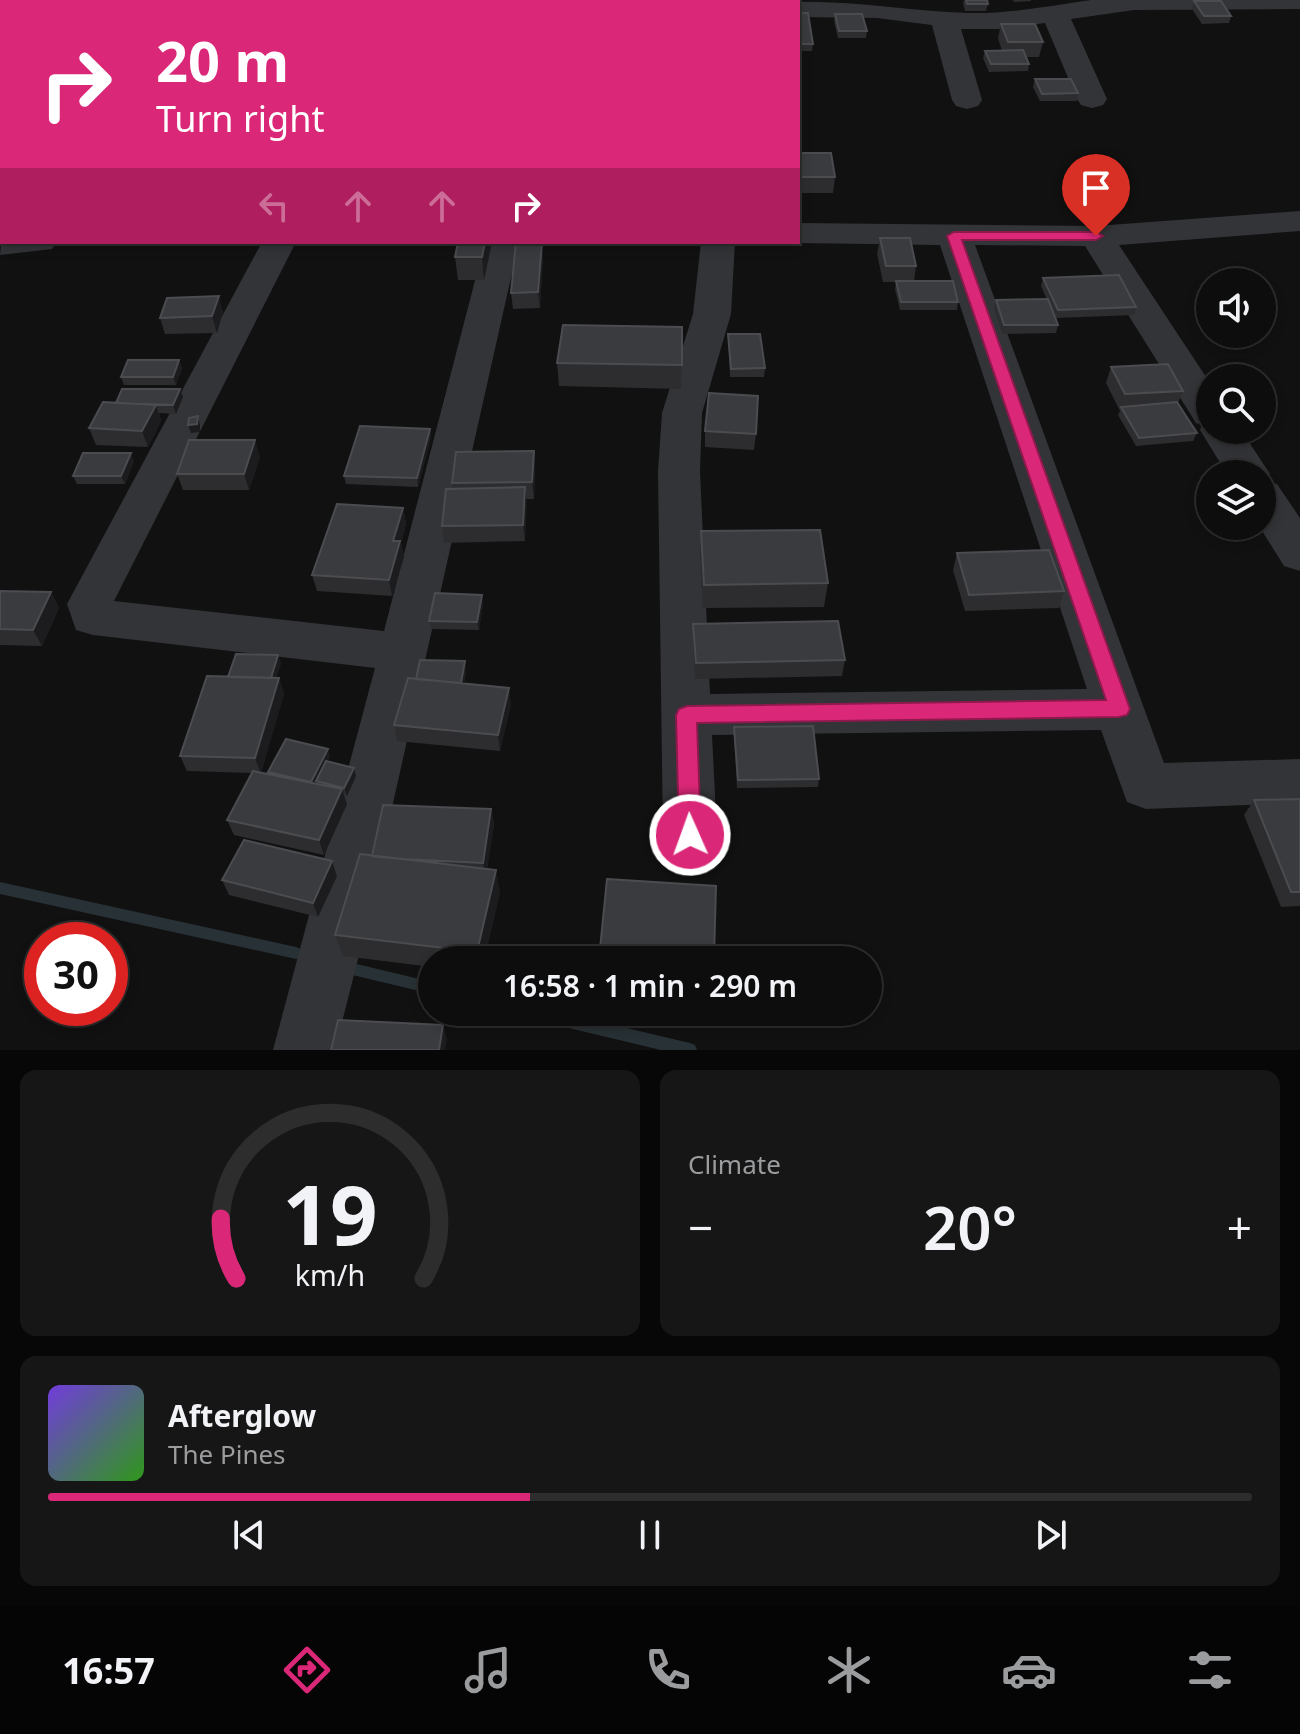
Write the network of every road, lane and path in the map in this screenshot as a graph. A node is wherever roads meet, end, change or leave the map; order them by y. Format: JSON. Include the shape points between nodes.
{"nodes":[{"id":1,"x":1225,"y":0,"type":"edge"},
{"id":2,"x":1300,"y":1,"type":"edge"},
{"id":3,"x":800,"y":9,"type":"edge"},
{"id":4,"x":1055,"y":14,"type":"junction"},
{"id":5,"x":944,"y":19,"type":"junction"},
{"id":6,"x":1092,"y":99,"type":"dead end"},
{"id":7,"x":967,"y":100,"type":"dead end"},
{"id":8,"x":1300,"y":221,"type":"edge"},
{"id":9,"x":800,"y":233,"type":"edge"},
{"id":10,"x":954,"y":236,"type":"junction"},
{"id":11,"x":1096,"y":236,"type":"junction"},
{"id":12,"x":278,"y":244,"type":"edge"},
{"id":13,"x":502,"y":244,"type":"edge"},
{"id":14,"x":718,"y":244,"type":"edge"},
{"id":15,"x":1196,"y":392,"type":"edge"},
{"id":16,"x":1276,"y":517,"type":"edge"},
{"id":17,"x":1300,"y":554,"type":"edge"},
{"id":18,"x":403,"y":652,"type":"junction"},
{"id":19,"x":1119,"y":709,"type":"junction"},
{"id":20,"x":687,"y":715,"type":"junction"},
{"id":21,"x":1300,"y":781,"type":"edge"},
{"id":22,"x":690,"y":835,"type":"dead end"},
{"id":23,"x":304,"y":1050,"type":"edge"}],
"edges":[{"from":1,"to":2,"type":"street"},
{"from":1,"to":4,"type":"street","via":[[1134,2]]},
{"from":3,"to":5,"type":"street","via":[[877,10]]},
{"from":4,"to":5,"type":"street","via":[[1000,21]]},
{"from":4,"to":6,"type":"street"},
{"from":5,"to":7,"type":"street"},
{"from":8,"to":11,"type":"street"},
{"from":9,"to":10,"type":"street"},
{"from":10,"to":11,"type":"street"},
{"from":10,"to":19,"type":"street"},
{"from":11,"to":15,"type":"street"},
{"from":12,"to":18,"type":"street","via":[[104,572],[90,604],[93,617]]},
{"from":13,"to":18,"type":"street"},
{"from":14,"to":20,"type":"street","via":[[712,314],[682,413]]},
{"from":16,"to":17,"type":"street"},
{"from":18,"to":23,"type":"street"},
{"from":19,"to":20,"type":"street"},
{"from":19,"to":21,"type":"street","via":[[1146,786]]},
{"from":20,"to":22,"type":"street"}]}
